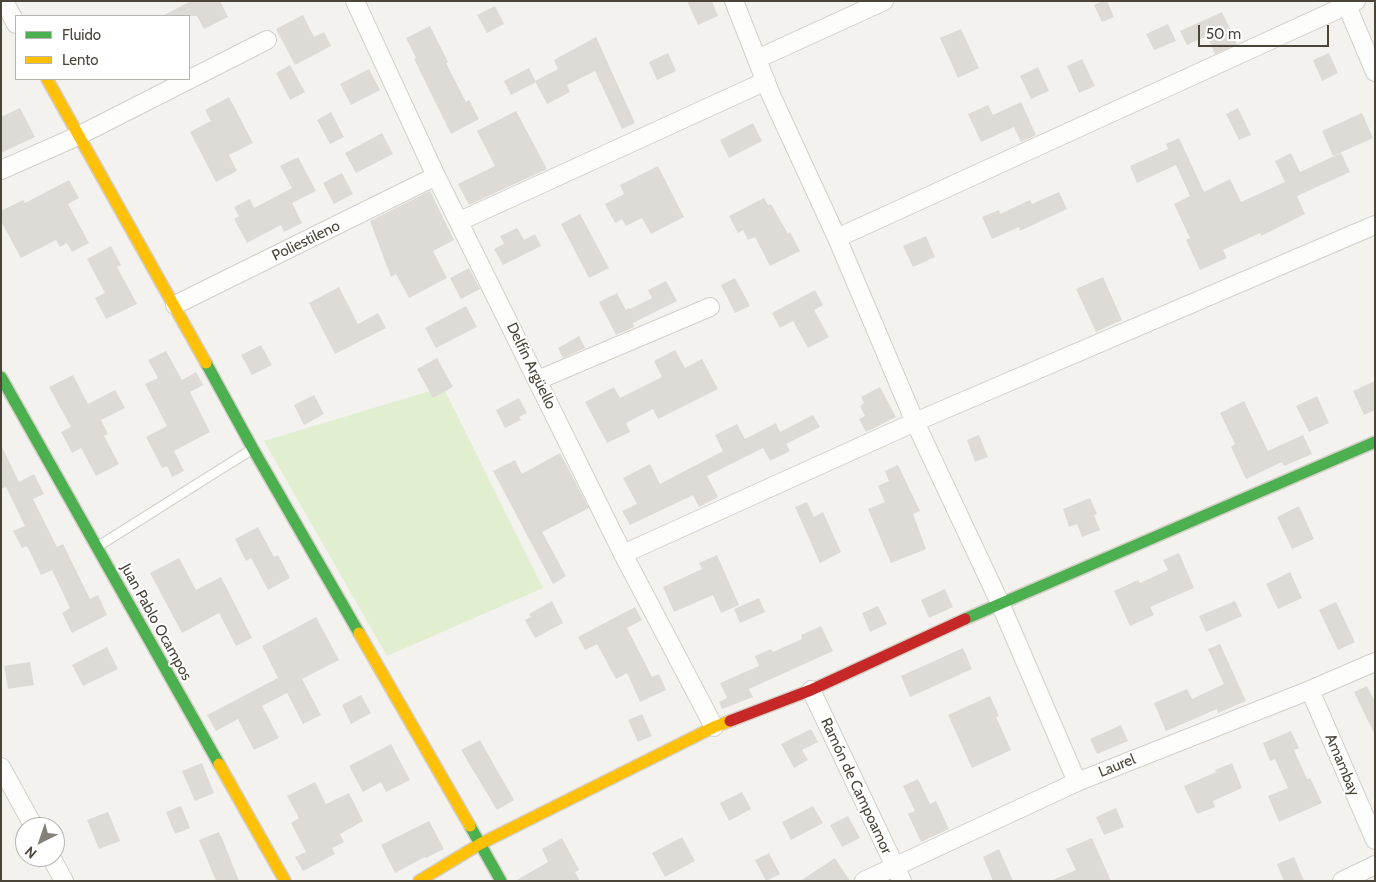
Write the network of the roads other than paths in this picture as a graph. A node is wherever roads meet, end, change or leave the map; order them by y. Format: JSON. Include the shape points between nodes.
{"nodes":[{"id":1,"x":4,"y":1,"type":"edge"},
{"id":2,"x":734,"y":1,"type":"edge"},
{"id":3,"x":884,"y":1,"type":"edge"},
{"id":4,"x":357,"y":2,"type":"edge"},
{"id":5,"x":1349,"y":2,"type":"edge"},
{"id":6,"x":15,"y":22,"type":"edge"},
{"id":7,"x":267,"y":40,"type":"dead end"},
{"id":8,"x":757,"y":60,"type":"junction"},
{"id":9,"x":1375,"y":72,"type":"edge"},
{"id":10,"x":190,"y":79,"type":"edge"},
{"id":11,"x":48,"y":80,"type":"edge"},
{"id":12,"x":188,"y":80,"type":"edge"},
{"id":13,"x":766,"y":81,"type":"junction"},
{"id":14,"x":78,"y":136,"type":"junction"},
{"id":15,"x":1,"y":170,"type":"edge"},
{"id":16,"x":436,"y":176,"type":"junction"},
{"id":17,"x":460,"y":221,"type":"junction"},
{"id":18,"x":1375,"y":225,"type":"edge"},
{"id":19,"x":837,"y":238,"type":"junction"},
{"id":20,"x":175,"y":305,"type":"junction"},
{"id":21,"x":710,"y":307,"type":"dead end"},
{"id":22,"x":1,"y":377,"type":"edge"},
{"id":23,"x":538,"y":380,"type":"junction"},
{"id":24,"x":916,"y":422,"type":"junction"},
{"id":25,"x":1375,"y":442,"type":"edge"},
{"id":26,"x":253,"y":449,"type":"junction"},
{"id":27,"x":97,"y":547,"type":"junction"},
{"id":28,"x":623,"y":554,"type":"junction"},
{"id":29,"x":1000,"y":603,"type":"junction"},
{"id":30,"x":1375,"y":662,"type":"edge"},
{"id":31,"x":812,"y":690,"type":"junction"},
{"id":32,"x":1310,"y":690,"type":"junction"},
{"id":33,"x":714,"y":727,"type":"junction"},
{"id":34,"x":1,"y":767,"type":"edge"},
{"id":35,"x":1077,"y":782,"type":"junction"},
{"id":36,"x":28,"y":817,"type":"edge"},
{"id":37,"x":1375,"y":840,"type":"edge"},
{"id":38,"x":480,"y":844,"type":"junction"},
{"id":39,"x":1375,"y":865,"type":"edge"},
{"id":40,"x":56,"y":867,"type":"edge"},
{"id":41,"x":898,"y":873,"type":"edge"},
{"id":42,"x":64,"y":881,"type":"edge"},
{"id":43,"x":285,"y":881,"type":"edge"},
{"id":44,"x":419,"y":881,"type":"edge"},
{"id":45,"x":501,"y":881,"type":"edge"},
{"id":46,"x":864,"y":881,"type":"edge"},
{"id":47,"x":1342,"y":881,"type":"edge"}],
"edges":[{"from":1,"to":6,"type":"street"},
{"from":2,"to":8,"type":"street"},
{"from":3,"to":8,"type":"street"},
{"from":4,"to":16,"type":"street","name":"Delfín Argüello"},
{"from":5,"to":9,"type":"street"},
{"from":5,"to":19,"type":"street"},
{"from":7,"to":10,"type":"street"},
{"from":8,"to":13,"type":"street"},
{"from":11,"to":14,"type":"street"},
{"from":12,"to":14,"type":"street"},
{"from":13,"to":17,"type":"street"},
{"from":13,"to":19,"type":"street"},
{"from":14,"to":15,"type":"street"},
{"from":14,"to":20,"type":"street"},
{"from":16,"to":17,"type":"street","name":"Delfín Argüello"},
{"from":16,"to":20,"type":"street","name":"Poliestileno"},
{"from":17,"to":23,"type":"street","name":"Delfín Argüello"},
{"from":18,"to":24,"type":"street"},
{"from":19,"to":24,"type":"street"},
{"from":20,"to":26,"type":"street"},
{"from":21,"to":23,"type":"street"},
{"from":22,"to":27,"type":"street","name":"Juan Pablo Ocampos"},
{"from":23,"to":28,"type":"street","name":"Delfín Argüello"},
{"from":24,"to":28,"type":"street"},
{"from":24,"to":29,"type":"street"},
{"from":25,"to":29,"type":"street"},
{"from":26,"to":27,"type":"lane"},
{"from":26,"to":38,"type":"street"},
{"from":27,"to":43,"type":"street","name":"Juan Pablo Ocampos"},
{"from":28,"to":33,"type":"street","name":"Delfín Argüello"},
{"from":29,"to":31,"type":"street"},
{"from":29,"to":35,"type":"street"},
{"from":30,"to":32,"type":"street","name":"Laurel"},
{"from":31,"to":33,"type":"street"},
{"from":31,"to":41,"type":"street","name":"Ramón de Campoamor"},
{"from":32,"to":35,"type":"street","name":"Laurel"},
{"from":32,"to":37,"type":"street","name":"Amambay"},
{"from":33,"to":38,"type":"street"},
{"from":34,"to":36,"type":"street"},
{"from":35,"to":41,"type":"street","name":"Laurel"},
{"from":38,"to":44,"type":"street"},
{"from":38,"to":45,"type":"street"},
{"from":39,"to":47,"type":"street"},
{"from":40,"to":42,"type":"street"},
{"from":41,"to":46,"type":"street","name":"Laurel"}]}
